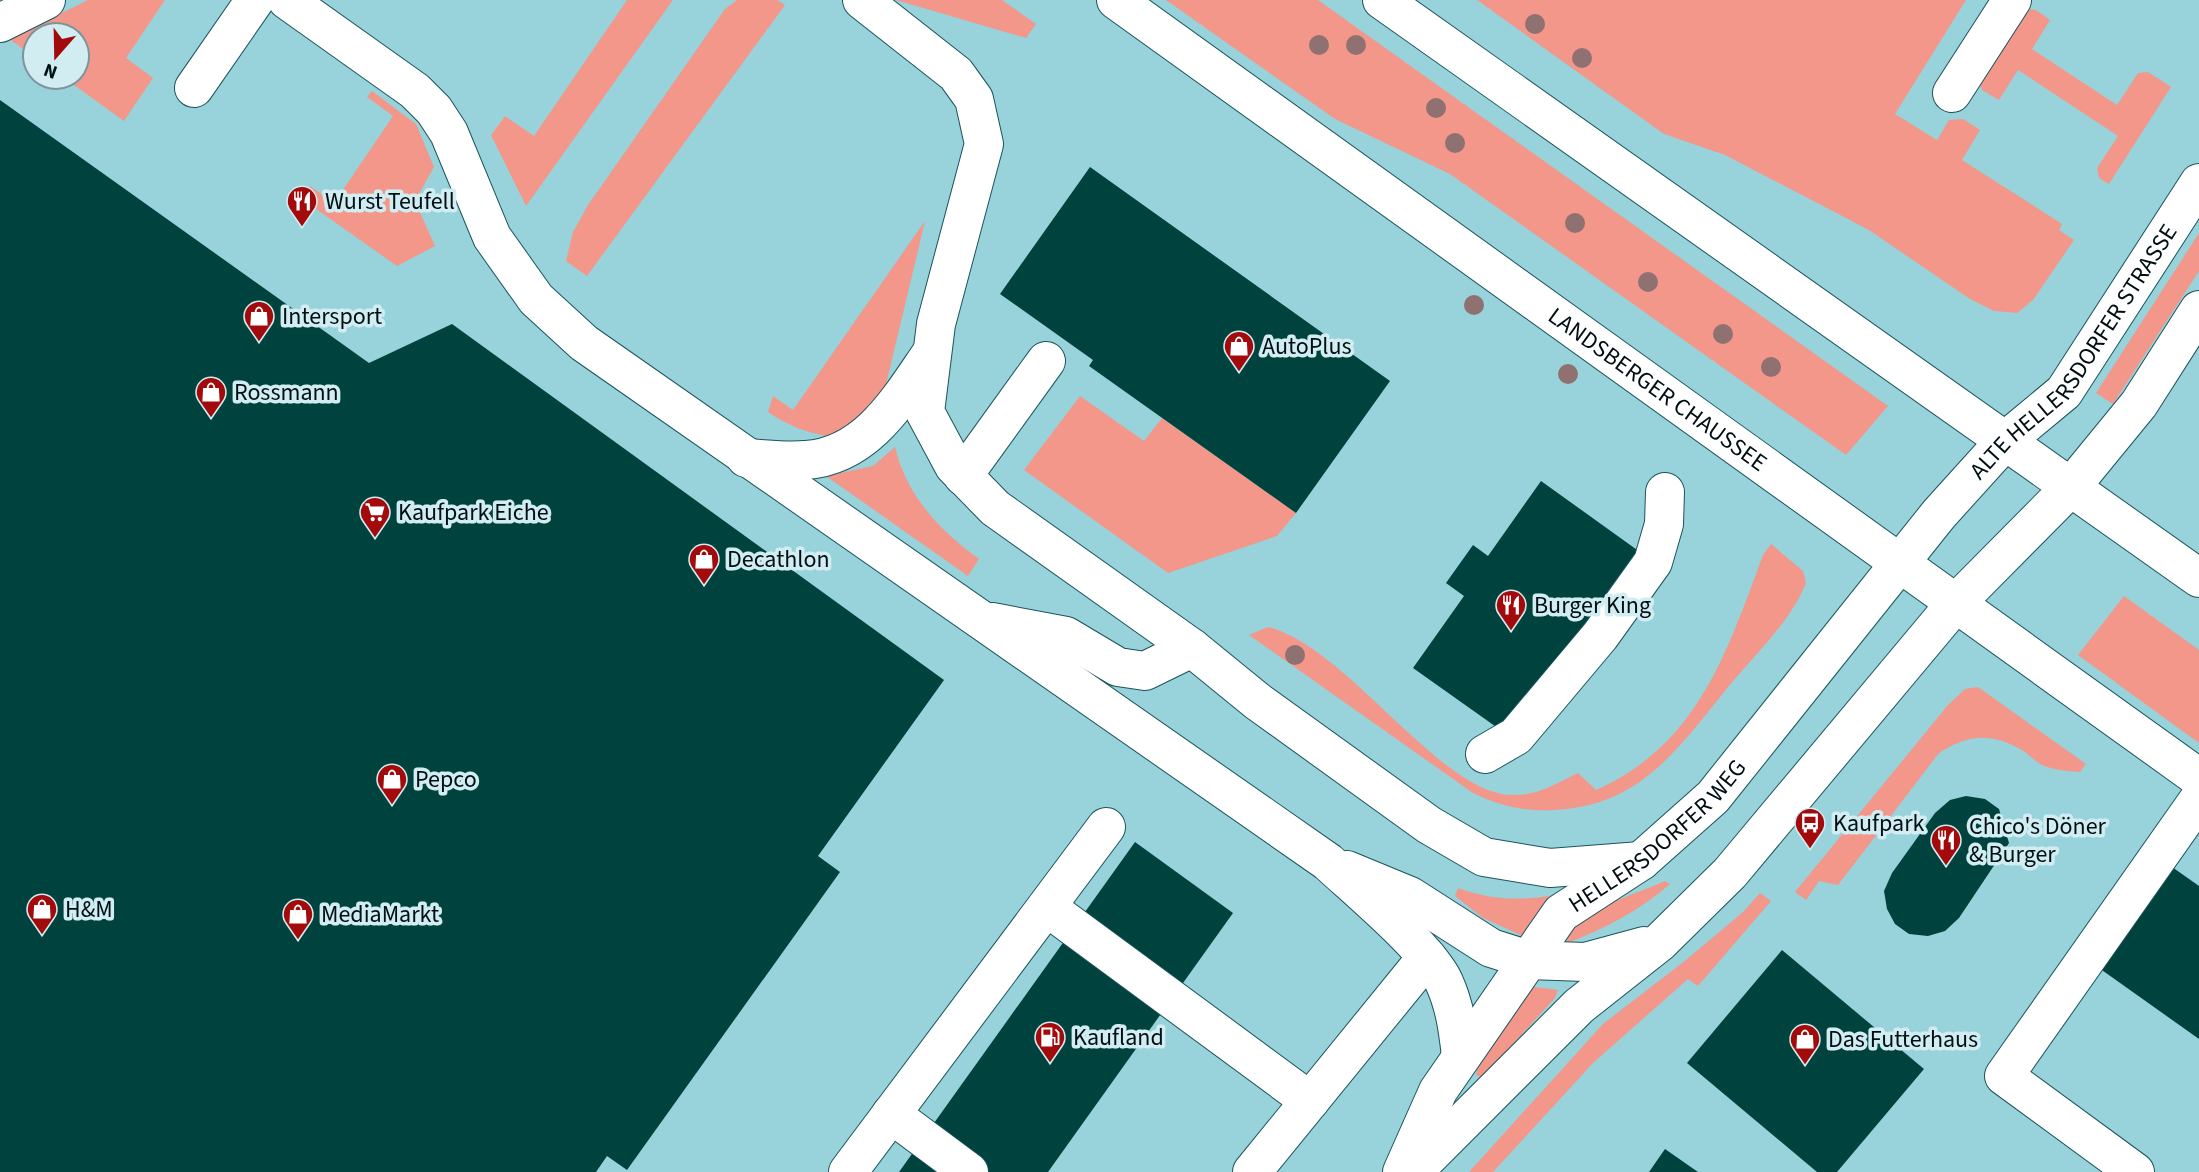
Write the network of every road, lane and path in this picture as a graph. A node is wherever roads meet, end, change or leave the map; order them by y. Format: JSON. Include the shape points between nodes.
{"nodes":[{"id":1,"x":46,"y":0,"type":"edge"},
{"id":2,"x":255,"y":0,"type":"edge"},
{"id":3,"x":287,"y":0,"type":"edge"},
{"id":4,"x":862,"y":0,"type":"edge"},
{"id":5,"x":1116,"y":0,"type":"edge"},
{"id":6,"x":1382,"y":0,"type":"edge"},
{"id":7,"x":2012,"y":0,"type":"edge"},
{"id":8,"x":0,"y":23,"type":"edge"},
{"id":9,"x":194,"y":88,"type":"dead end"},
{"id":10,"x":1952,"y":93,"type":"dead end"},
{"id":11,"x":2199,"y":183,"type":"edge"},
{"id":12,"x":2199,"y":310,"type":"edge"},
{"id":13,"x":933,"y":350,"type":"junction"},
{"id":14,"x":1046,"y":361,"type":"dead end"},
{"id":15,"x":2005,"y":441,"type":"junction"},
{"id":16,"x":746,"y":458,"type":"junction"},
{"id":17,"x":962,"y":476,"type":"junction"},
{"id":18,"x":2071,"y":487,"type":"junction"},
{"id":19,"x":1665,"y":492,"type":"dead end"},
{"id":20,"x":1939,"y":514,"type":"joint"},
{"id":21,"x":1898,"y":562,"type":"junction"},
{"id":22,"x":2199,"y":578,"type":"edge"},
{"id":23,"x":1955,"y":604,"type":"junction"},
{"id":24,"x":983,"y":620,"type":"junction"},
{"id":25,"x":1192,"y":648,"type":"junction"},
{"id":26,"x":1485,"y":754,"type":"dead end"},
{"id":27,"x":2199,"y":778,"type":"edge"},
{"id":28,"x":2199,"y":799,"type":"edge"},
{"id":29,"x":1106,"y":827,"type":"dead end"},
{"id":30,"x":1641,"y":861,"type":"junction"},
{"id":31,"x":1328,"y":862,"type":"junction"},
{"id":32,"x":1048,"y":908,"type":"junction"},
{"id":33,"x":1660,"y":942,"type":"junction"},
{"id":34,"x":1427,"y":957,"type":"junction"},
{"id":35,"x":1529,"y":960,"type":"junction"},
{"id":36,"x":1461,"y":1056,"type":"junction"},
{"id":37,"x":1310,"y":1101,"type":"junction"},
{"id":38,"x":891,"y":1114,"type":"junction"},
{"id":39,"x":848,"y":1172,"type":"edge"},
{"id":40,"x":969,"y":1172,"type":"edge"},
{"id":41,"x":1252,"y":1172,"type":"edge"},
{"id":42,"x":1402,"y":1172,"type":"edge"},
{"id":43,"x":1413,"y":1172,"type":"edge"},
{"id":44,"x":2136,"y":1172,"type":"edge"}],
"edges":[{"from":1,"to":8,"type":"street"},
{"from":2,"to":9,"type":"street"},
{"from":3,"to":16,"type":"street","via":[[415,91],[434,110],[449,132],[492,237],[536,299],[584,343]]},
{"from":4,"to":13,"type":"street","via":[[956,74],[974,99],[984,144]]},
{"from":5,"to":21,"type":"street","name":"LANDSBERGER CHAUSSEE"},
{"from":6,"to":15,"type":"street"},
{"from":7,"to":10,"type":"street"},
{"from":11,"to":15,"type":"street","name":"ALTE HELLERSDORFER STRASSE","via":[[2064,392]]},
{"from":12,"to":18,"type":"street","via":[[2139,404]]},
{"from":13,"to":16,"type":"street","via":[[893,409],[846,449],[808,460]]},
{"from":13,"to":17,"type":"street","via":[[925,412]]},
{"from":14,"to":17,"type":"street"},
{"from":15,"to":18,"type":"street"},
{"from":15,"to":20,"type":"street","name":"ALTE HELLERSDORFER STRASSE"},
{"from":16,"to":24,"type":"street"},
{"from":17,"to":25,"type":"street","via":[[995,508]]},
{"from":18,"to":22,"type":"street"},
{"from":18,"to":23,"type":"street"},
{"from":19,"to":26,"type":"street","via":[[1664,524],[1653,562],[1600,636],[1516,736]]},
{"from":20,"to":21,"type":"street","name":"HELLERSDORFER WEG"},
{"from":21,"to":23,"type":"street","name":"LANDSBERGER CHAUSSEE"},
{"from":21,"to":30,"type":"street","name":"HELLERSDORFER WEG","via":[[1713,797]]},
{"from":23,"to":27,"type":"street","name":"LANDSBERGER CHAUSSEE"},
{"from":23,"to":33,"type":"street","via":[[1730,873]]},
{"from":24,"to":25,"type":"street","via":[[1066,636],[1118,667],[1145,671]]},
{"from":24,"to":31,"type":"street"},
{"from":25,"to":30,"type":"street","via":[[1257,702],[1418,817],[1484,858],[1550,868]]},
{"from":28,"to":44,"type":"street","via":[[2004,1076]]},
{"from":29,"to":32,"type":"street"},
{"from":30,"to":35,"type":"street","name":"HELLERSDORFER WEG","via":[[1561,913]]},
{"from":31,"to":34,"type":"street"},
{"from":31,"to":35,"type":"street","via":[[1410,896],[1491,948]]},
{"from":32,"to":37,"type":"street"},
{"from":32,"to":38,"type":"street"},
{"from":33,"to":35,"type":"street","via":[[1585,962]]},
{"from":33,"to":43,"type":"street","via":[[1579,1006]]},
{"from":34,"to":36,"type":"street","via":[[1444,981],[1457,1019]]},
{"from":34,"to":37,"type":"street"},
{"from":35,"to":36,"type":"street","name":"HELLERSDORFER WEG"},
{"from":36,"to":42,"type":"street","name":"HELLERSDORFER WEG","via":[[1438,1091]]},
{"from":37,"to":41,"type":"street"},
{"from":38,"to":39,"type":"street"},
{"from":38,"to":40,"type":"street"}]}
